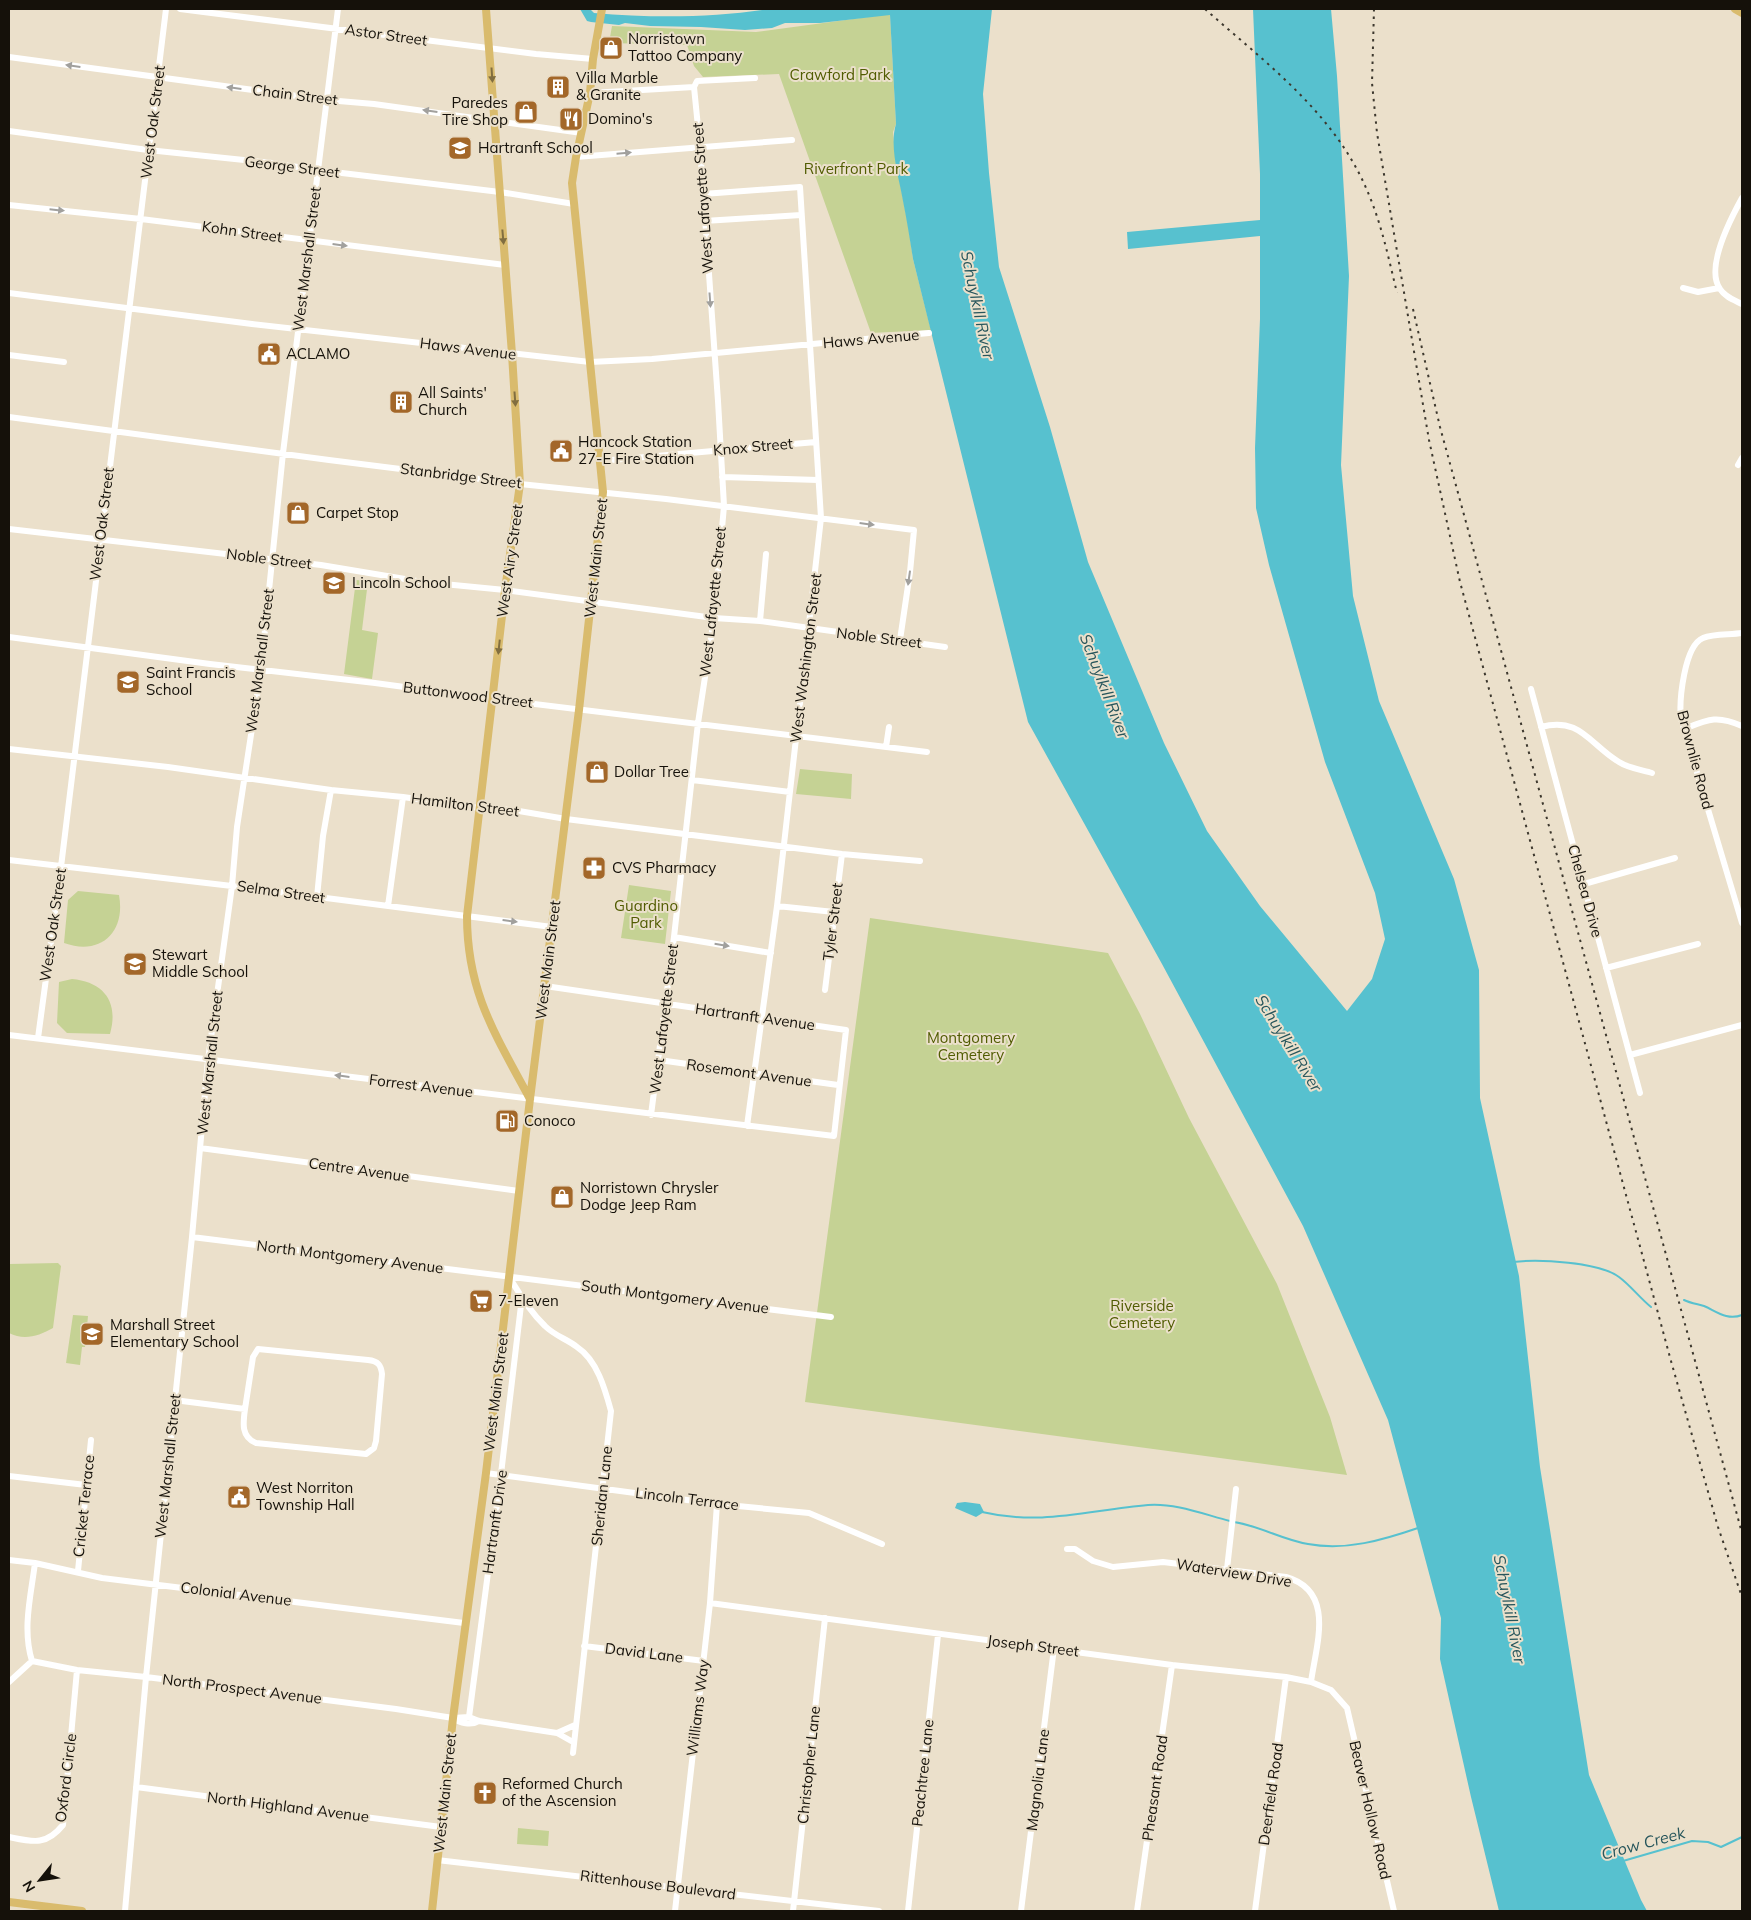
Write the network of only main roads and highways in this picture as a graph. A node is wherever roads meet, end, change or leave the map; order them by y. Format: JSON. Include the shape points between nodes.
{"nodes":[{"id":1,"x":486,"y":9,"type":"edge"},
{"id":2,"x":602,"y":9,"type":"edge"},
{"id":3,"x":1736,"y":9,"type":"edge"},
{"id":4,"x":1742,"y":13,"type":"edge"},
{"id":5,"x":530,"y":1099,"type":"junction"},
{"id":6,"x":9,"y":1902,"type":"edge"},
{"id":7,"x":82,"y":1911,"type":"edge"},
{"id":8,"x":432,"y":1911,"type":"edge"}],
"edges":[{"from":1,"to":5,"type":"main road","name":"West Airy Street","one_way":true,"via":[[520,484],[486,742],[467,916],[467,944],[476,988],[492,1028]]},
{"from":2,"to":5,"type":"main road","name":"West Main Street","via":[[572,183],[603,492]]},
{"from":3,"to":4,"type":"main road"},
{"from":5,"to":8,"type":"main road","name":"West Main Street","via":[[486,1473],[452,1718]]},
{"from":6,"to":7,"type":"main road"}]}
